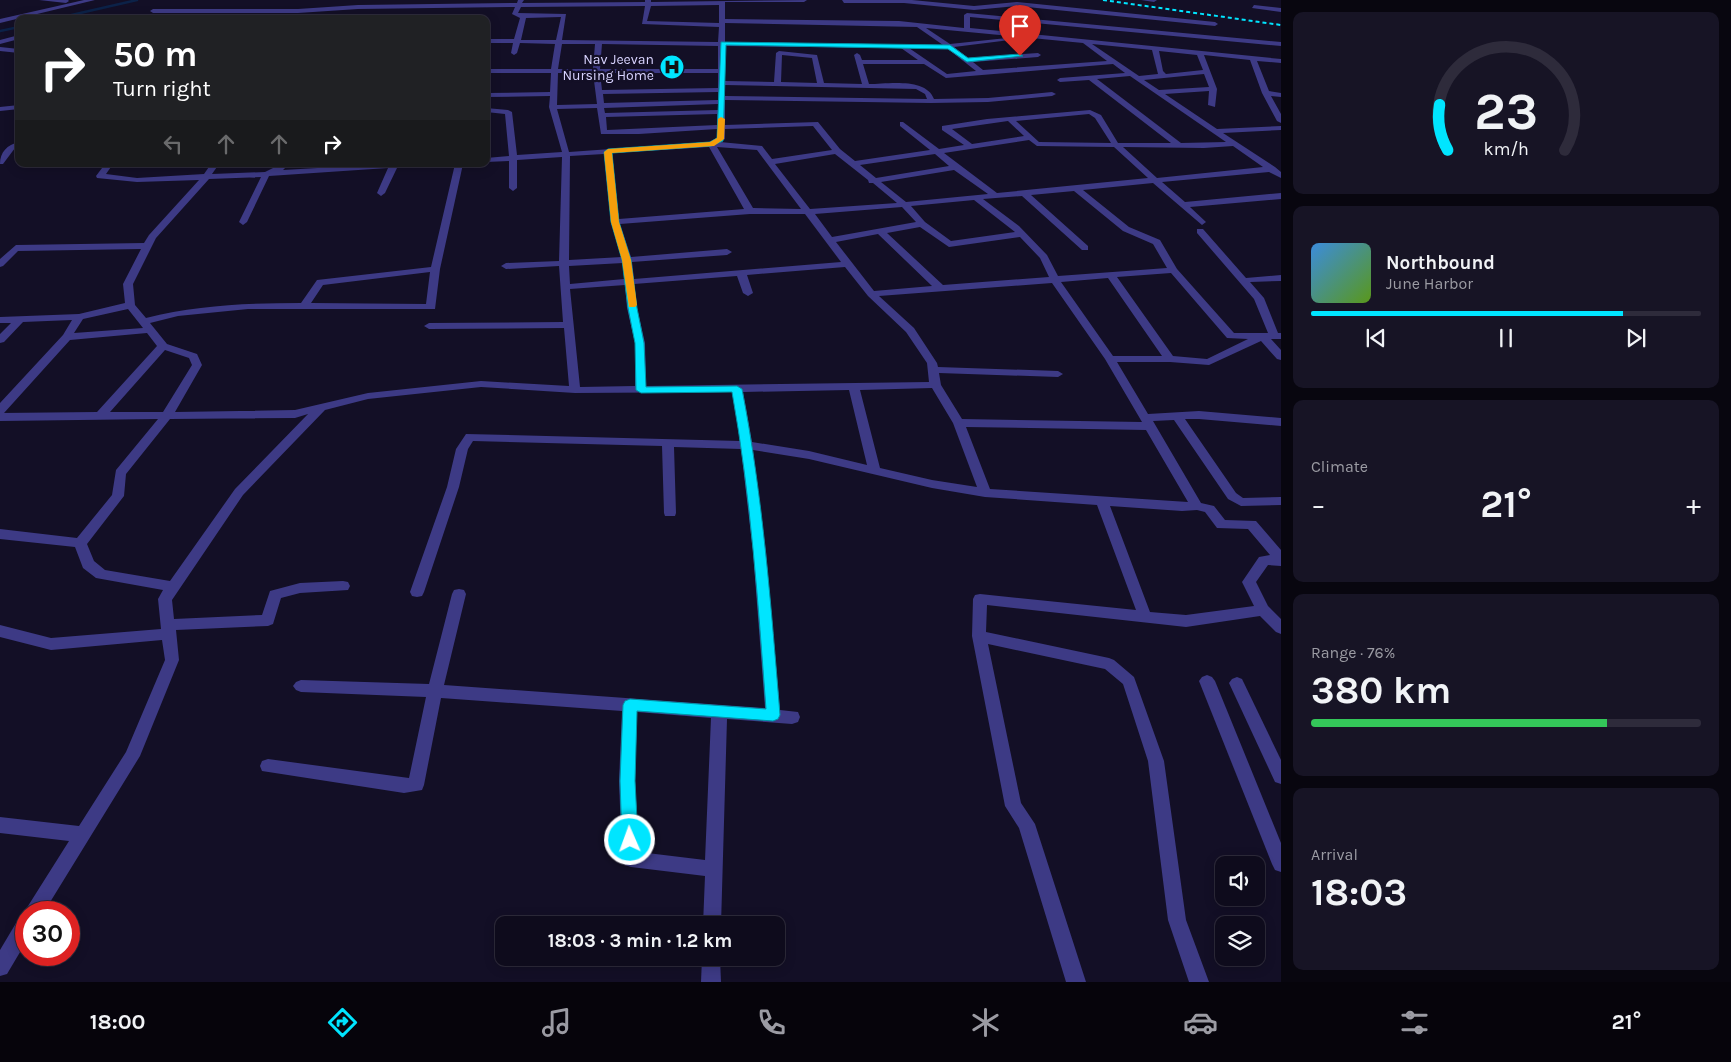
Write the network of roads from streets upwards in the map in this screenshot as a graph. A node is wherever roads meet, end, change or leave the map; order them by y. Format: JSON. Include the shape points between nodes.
{"nodes":[{"id":1,"x":42,"y":0,"type":"edge"},
{"id":2,"x":92,"y":0,"type":"edge"},
{"id":3,"x":397,"y":0,"type":"edge"},
{"id":4,"x":804,"y":0,"type":"edge"},
{"id":5,"x":844,"y":0,"type":"edge"},
{"id":6,"x":1144,"y":0,"type":"edge"},
{"id":7,"x":1154,"y":0,"type":"edge"},
{"id":8,"x":722,"y":1,"type":"edge"},
{"id":9,"x":907,"y":1,"type":"edge"},
{"id":10,"x":557,"y":2,"type":"edge"},
{"id":11,"x":594,"y":2,"type":"edge"},
{"id":12,"x":648,"y":2,"type":"edge"},
{"id":13,"x":682,"y":2,"type":"edge"},
{"id":14,"x":79,"y":3,"type":"junction"},
{"id":15,"x":469,"y":3,"type":"edge"},
{"id":16,"x":496,"y":3,"type":"edge"},
{"id":17,"x":520,"y":3,"type":"edge"},
{"id":18,"x":1254,"y":3,"type":"edge"},
{"id":19,"x":420,"y":6,"type":"edge"},
{"id":20,"x":360,"y":7,"type":"edge"},
{"id":21,"x":300,"y":8,"type":"junction"},
{"id":22,"x":806,"y":8,"type":"dead end"},
{"id":23,"x":847,"y":8,"type":"dead end"},
{"id":24,"x":394,"y":10,"type":"junction"},
{"id":25,"x":1281,"y":10,"type":"edge"},
{"id":26,"x":153,"y":11,"type":"dead end"},
{"id":27,"x":188,"y":11,"type":"junction"},
{"id":28,"x":1082,"y":11,"type":"junction"},
{"id":29,"x":10,"y":12,"type":"dead end"},
{"id":30,"x":29,"y":12,"type":"dead end"},
{"id":31,"x":466,"y":14,"type":"dead end"},
{"id":32,"x":769,"y":14,"type":"dead end"},
{"id":33,"x":1256,"y":14,"type":"dead end"},
{"id":34,"x":26,"y":15,"type":"edge"},
{"id":35,"x":184,"y":15,"type":"edge"},
{"id":36,"x":296,"y":15,"type":"edge"},
{"id":37,"x":808,"y":15,"type":"dead end"},
{"id":38,"x":851,"y":16,"type":"dead end"},
{"id":39,"x":523,"y":17,"type":"junction"},
{"id":40,"x":15,"y":18,"type":"edge"},
{"id":41,"x":0,"y":21,"type":"edge"},
{"id":42,"x":771,"y":22,"type":"junction"},
{"id":43,"x":788,"y":22,"type":"junction"},
{"id":44,"x":811,"y":22,"type":"junction"},
{"id":45,"x":723,"y":23,"type":"junction"},
{"id":46,"x":854,"y":23,"type":"junction"},
{"id":47,"x":1215,"y":24,"type":"dead end"},
{"id":48,"x":918,"y":25,"type":"junction"},
{"id":49,"x":1083,"y":26,"type":"junction"},
{"id":50,"x":790,"y":29,"type":"dead end"},
{"id":51,"x":967,"y":30,"type":"junction"},
{"id":52,"x":1039,"y":37,"type":"junction"},
{"id":53,"x":15,"y":38,"type":"edge"},
{"id":54,"x":1232,"y":39,"type":"junction"},
{"id":55,"x":559,"y":40,"type":"junction"},
{"id":56,"x":490,"y":41,"type":"edge"},
{"id":57,"x":516,"y":41,"type":"junction"},
{"id":58,"x":599,"y":41,"type":"junction"},
{"id":59,"x":0,"y":42,"type":"edge"},
{"id":60,"x":1085,"y":42,"type":"junction"},
{"id":61,"x":723,"y":43,"type":"junction"},
{"id":62,"x":1281,"y":44,"type":"edge"},
{"id":63,"x":854,"y":46,"type":"junction"},
{"id":64,"x":948,"y":46,"type":"junction"},
{"id":65,"x":903,"y":47,"type":"junction"},
{"id":66,"x":0,"y":48,"type":"edge"},
{"id":67,"x":1155,"y":49,"type":"junction"},
{"id":68,"x":15,"y":50,"type":"edge"},
{"id":69,"x":1200,"y":53,"type":"junction"},
{"id":70,"x":514,"y":54,"type":"dead end"},
{"id":71,"x":1038,"y":55,"type":"dead end"},
{"id":72,"x":1240,"y":57,"type":"junction"},
{"id":73,"x":1253,"y":58,"type":"junction"},
{"id":74,"x":967,"y":60,"type":"junction"},
{"id":75,"x":1281,"y":61,"type":"edge"},
{"id":76,"x":859,"y":62,"type":"junction"},
{"id":77,"x":926,"y":62,"type":"junction"},
{"id":78,"x":1114,"y":62,"type":"junction"},
{"id":79,"x":555,"y":70,"type":"junction"},
{"id":80,"x":490,"y":71,"type":"edge"},
{"id":81,"x":596,"y":71,"type":"junction"},
{"id":82,"x":722,"y":71,"type":"junction"},
{"id":83,"x":982,"y":72,"type":"junction"},
{"id":84,"x":1207,"y":72,"type":"junction"},
{"id":85,"x":1135,"y":76,"type":"junction"},
{"id":86,"x":1165,"y":76,"type":"junction"},
{"id":87,"x":1091,"y":78,"type":"junction"},
{"id":88,"x":1060,"y":80,"type":"dead end"},
{"id":89,"x":777,"y":84,"type":"junction"},
{"id":90,"x":821,"y":85,"type":"junction"},
{"id":91,"x":804,"y":86,"type":"junction"},
{"id":92,"x":866,"y":86,"type":"junction"},
{"id":93,"x":1213,"y":89,"type":"junction"},
{"id":94,"x":598,"y":92,"type":"junction"},
{"id":95,"x":1159,"y":92,"type":"junction"},
{"id":96,"x":722,"y":93,"type":"junction"},
{"id":97,"x":1266,"y":93,"type":"junction"},
{"id":98,"x":490,"y":94,"type":"edge"},
{"id":99,"x":553,"y":94,"type":"junction"},
{"id":100,"x":1052,"y":94,"type":"dead end"},
{"id":101,"x":1281,"y":95,"type":"edge"},
{"id":102,"x":805,"y":99,"type":"junction"},
{"id":103,"x":931,"y":101,"type":"junction"},
{"id":104,"x":1212,"y":105,"type":"dead end"},
{"id":105,"x":600,"y":106,"type":"junction"},
{"id":106,"x":552,"y":107,"type":"junction"},
{"id":107,"x":15,"y":108,"type":"edge"},
{"id":108,"x":2,"y":110,"type":"edge"},
{"id":109,"x":490,"y":110,"type":"edge"},
{"id":110,"x":1278,"y":111,"type":"edge"},
{"id":111,"x":722,"y":112,"type":"junction"},
{"id":112,"x":602,"y":115,"type":"junction"},
{"id":113,"x":1010,"y":119,"type":"junction"},
{"id":114,"x":1281,"y":121,"type":"edge"},
{"id":115,"x":903,"y":124,"type":"dead end"},
{"id":116,"x":721,"y":127,"type":"junction"},
{"id":117,"x":1281,"y":128,"type":"edge"},
{"id":118,"x":1216,"y":131,"type":"junction"},
{"id":119,"x":1029,"y":138,"type":"junction"},
{"id":120,"x":15,"y":144,"type":"edge"},
{"id":121,"x":711,"y":144,"type":"junction"},
{"id":122,"x":1235,"y":144,"type":"junction"},
{"id":123,"x":0,"y":145,"type":"edge"},
{"id":124,"x":15,"y":145,"type":"edge"},
{"id":125,"x":969,"y":145,"type":"junction"},
{"id":126,"x":1116,"y":145,"type":"junction"},
{"id":127,"x":1179,"y":146,"type":"junction"},
{"id":128,"x":937,"y":150,"type":"junction"},
{"id":129,"x":837,"y":151,"type":"junction"},
{"id":130,"x":608,"y":152,"type":"junction"},
{"id":131,"x":566,"y":154,"type":"junction"},
{"id":132,"x":513,"y":158,"type":"junction"},
{"id":133,"x":490,"y":160,"type":"edge"},
{"id":134,"x":0,"y":162,"type":"edge"},
{"id":135,"x":770,"y":162,"type":"junction"},
{"id":136,"x":852,"y":164,"type":"junction"},
{"id":137,"x":107,"y":167,"type":"edge"},
{"id":138,"x":213,"y":167,"type":"edge"},
{"id":139,"x":282,"y":167,"type":"edge"},
{"id":140,"x":394,"y":167,"type":"joint"},
{"id":141,"x":458,"y":167,"type":"edge"},
{"id":142,"x":956,"y":167,"type":"junction"},
{"id":143,"x":1272,"y":169,"type":"junction"},
{"id":144,"x":266,"y":174,"type":"junction"},
{"id":145,"x":1281,"y":176,"type":"edge"},
{"id":146,"x":206,"y":177,"type":"junction"},
{"id":147,"x":1157,"y":180,"type":"junction"},
{"id":148,"x":872,"y":181,"type":"junction"},
{"id":149,"x":513,"y":188,"type":"dead end"},
{"id":150,"x":1077,"y":189,"type":"junction"},
{"id":151,"x":382,"y":193,"type":"dead end"},
{"id":152,"x":1026,"y":194,"type":"junction"},
{"id":153,"x":996,"y":196,"type":"junction"},
{"id":154,"x":1281,"y":196,"type":"edge"},
{"id":155,"x":976,"y":198,"type":"junction"},
{"id":156,"x":905,"y":205,"type":"junction"},
{"id":157,"x":1184,"y":205,"type":"junction"},
{"id":158,"x":808,"y":211,"type":"junction"},
{"id":159,"x":750,"y":212,"type":"junction"},
{"id":160,"x":243,"y":222,"type":"dead end"},
{"id":161,"x":615,"y":222,"type":"junction"},
{"id":162,"x":922,"y":224,"type":"junction"},
{"id":163,"x":881,"y":232,"type":"junction"},
{"id":164,"x":1021,"y":234,"type":"junction"},
{"id":165,"x":830,"y":240,"type":"junction"},
{"id":166,"x":147,"y":246,"type":"junction"},
{"id":167,"x":1085,"y":248,"type":"dead end"},
{"id":168,"x":727,"y":252,"type":"dead end"},
{"id":169,"x":627,"y":260,"type":"junction"},
{"id":170,"x":564,"y":263,"type":"junction"},
{"id":171,"x":0,"y":264,"type":"edge"},
{"id":172,"x":848,"y":264,"type":"junction"},
{"id":173,"x":506,"y":266,"type":"dead end"},
{"id":174,"x":435,"y":269,"type":"junction"},
{"id":175,"x":1173,"y":270,"type":"junction"},
{"id":176,"x":741,"y":273,"type":"junction"},
{"id":177,"x":1110,"y":274,"type":"junction"},
{"id":178,"x":1281,"y":278,"type":"edge"},
{"id":179,"x":1250,"y":279,"type":"dead end"},
{"id":180,"x":1055,"y":280,"type":"junction"},
{"id":181,"x":630,"y":282,"type":"junction"},
{"id":182,"x":565,"y":287,"type":"junction"},
{"id":183,"x":941,"y":289,"type":"junction"},
{"id":184,"x":748,"y":293,"type":"dead end"},
{"id":185,"x":871,"y":294,"type":"junction"},
{"id":186,"x":130,"y":305,"type":"junction"},
{"id":187,"x":304,"y":307,"type":"junction"},
{"id":188,"x":79,"y":317,"type":"junction"},
{"id":189,"x":0,"y":320,"type":"edge"},
{"id":190,"x":20,"y":320,"type":"junction"},
{"id":191,"x":568,"y":324,"type":"junction"},
{"id":192,"x":147,"y":326,"type":"junction"},
{"id":193,"x":429,"y":326,"type":"dead end"},
{"id":194,"x":1273,"y":336,"type":"edge"},
{"id":195,"x":67,"y":337,"type":"junction"},
{"id":196,"x":0,"y":340,"type":"edge"},
{"id":197,"x":163,"y":346,"type":"junction"},
{"id":198,"x":1281,"y":358,"type":"edge"},
{"id":199,"x":1110,"y":359,"type":"junction"},
{"id":200,"x":1170,"y":359,"type":"junction"},
{"id":201,"x":933,"y":370,"type":"junction"},
{"id":202,"x":1058,"y":374,"type":"dead end"},
{"id":203,"x":935,"y":385,"type":"junction"},
{"id":204,"x":854,"y":388,"type":"junction"},
{"id":205,"x":737,"y":389,"type":"junction"},
{"id":206,"x":575,"y":390,"type":"junction"},
{"id":207,"x":641,"y":390,"type":"junction"},
{"id":208,"x":321,"y":408,"type":"junction"},
{"id":209,"x":0,"y":410,"type":"edge"},
{"id":210,"x":166,"y":415,"type":"junction"},
{"id":211,"x":100,"y":416,"type":"junction"},
{"id":212,"x":1177,"y":416,"type":"junction"},
{"id":213,"x":0,"y":417,"type":"edge"},
{"id":214,"x":1146,"y":422,"type":"junction"},
{"id":215,"x":1281,"y":422,"type":"edge"},
{"id":216,"x":959,"y":423,"type":"junction"},
{"id":217,"x":668,"y":444,"type":"junction"},
{"id":218,"x":747,"y":445,"type":"junction"},
{"id":219,"x":875,"y":470,"type":"junction"},
{"id":220,"x":985,"y":493,"type":"junction"},
{"id":221,"x":1102,"y":501,"type":"junction"},
{"id":222,"x":1281,"y":501,"type":"edge"},
{"id":223,"x":1197,"y":506,"type":"junction"},
{"id":224,"x":670,"y":512,"type":"dead end"},
{"id":225,"x":0,"y":534,"type":"edge"},
{"id":226,"x":80,"y":543,"type":"junction"},
{"id":227,"x":1281,"y":560,"type":"edge"},
{"id":228,"x":343,"y":586,"type":"dead end"},
{"id":229,"x":173,"y":587,"type":"junction"},
{"id":230,"x":417,"y":592,"type":"dead end"},
{"id":231,"x":458,"y":594,"type":"dead end"},
{"id":232,"x":1263,"y":610,"type":"junction"},
{"id":233,"x":1145,"y":616,"type":"junction"},
{"id":234,"x":1281,"y":628,"type":"edge"},
{"id":235,"x":169,"y":629,"type":"junction"},
{"id":236,"x":0,"y":631,"type":"edge"},
{"id":237,"x":979,"y":636,"type":"junction"},
{"id":238,"x":1207,"y":681,"type":"dead end"},
{"id":239,"x":1237,"y":683,"type":"dead end"},
{"id":240,"x":301,"y":686,"type":"dead end"},
{"id":241,"x":435,"y":691,"type":"junction"},
{"id":242,"x":630,"y":705,"type":"junction"},
{"id":243,"x":719,"y":712,"type":"junction"},
{"id":244,"x":773,"y":715,"type":"junction"},
{"id":245,"x":792,"y":717,"type":"dead end"},
{"id":246,"x":268,"y":766,"type":"dead end"},
{"id":247,"x":1281,"y":776,"type":"edge"},
{"id":248,"x":0,"y":825,"type":"edge"},
{"id":249,"x":83,"y":834,"type":"junction"},
{"id":250,"x":1281,"y":864,"type":"edge"},
{"id":251,"x":713,"y":869,"type":"junction"},
{"id":252,"x":41,"y":901,"type":"edge"},
{"id":253,"x":712,"y":916,"type":"edge"},
{"id":254,"x":15,"y":943,"type":"edge"},
{"id":255,"x":711,"y":966,"type":"edge"},
{"id":256,"x":0,"y":967,"type":"edge"},
{"id":257,"x":711,"y":982,"type":"edge"},
{"id":258,"x":1076,"y":982,"type":"edge"},
{"id":259,"x":1199,"y":982,"type":"edge"}],
"edges":[{"from":1,"to":14,"type":"street"},
{"from":2,"to":14,"type":"street"},
{"from":3,"to":24,"type":"street"},
{"from":4,"to":8,"type":"street"},
{"from":4,"to":22,"type":"street"},
{"from":5,"to":9,"type":"street"},
{"from":5,"to":23,"type":"street"},
{"from":6,"to":7,"type":"street"},
{"from":8,"to":13,"type":"street"},
{"from":8,"to":45,"type":"street"},
{"from":9,"to":28,"type":"street","via":[[974,8],[1017,4]]},
{"from":10,"to":11,"type":"street"},
{"from":10,"to":17,"type":"street"},
{"from":11,"to":12,"type":"street"},
{"from":12,"to":13,"type":"street"},
{"from":12,"to":45,"type":"street","via":[[644,22]]},
{"from":14,"to":34,"type":"street"},
{"from":15,"to":16,"type":"street"},
{"from":15,"to":19,"type":"street"},
{"from":15,"to":31,"type":"street"},
{"from":16,"to":17,"type":"street"},
{"from":17,"to":39,"type":"street","via":[[515,14]]},
{"from":18,"to":25,"type":"street"},
{"from":18,"to":33,"type":"street"},
{"from":19,"to":24,"type":"street"},
{"from":20,"to":21,"type":"street"},
{"from":20,"to":24,"type":"street"},
{"from":21,"to":27,"type":"street"},
{"from":21,"to":36,"type":"street"},
{"from":26,"to":27,"type":"street"},
{"from":27,"to":35,"type":"street"},
{"from":28,"to":47,"type":"street"},
{"from":28,"to":49,"type":"street"},
{"from":29,"to":30,"type":"street"},
{"from":32,"to":42,"type":"street"},
{"from":37,"to":44,"type":"street"},
{"from":38,"to":46,"type":"street"},
{"from":39,"to":55,"type":"street","via":[[564,16]]},
{"from":39,"to":57,"type":"street"},
{"from":40,"to":41,"type":"street"},
{"from":42,"to":43,"type":"street"},
{"from":42,"to":45,"type":"street"},
{"from":43,"to":44,"type":"street"},
{"from":43,"to":50,"type":"street"},
{"from":44,"to":46,"type":"street"},
{"from":45,"to":61,"type":"street"},
{"from":46,"to":48,"type":"street"},
{"from":48,"to":51,"type":"street"},
{"from":48,"to":64,"type":"street"},
{"from":49,"to":51,"type":"street","via":[[967,15]]},
{"from":49,"to":54,"type":"street"},
{"from":49,"to":60,"type":"street"},
{"from":51,"to":52,"type":"street"},
{"from":52,"to":60,"type":"street"},
{"from":52,"to":64,"type":"street"},
{"from":53,"to":59,"type":"street"},
{"from":54,"to":62,"type":"street"},
{"from":54,"to":72,"type":"street"},
{"from":55,"to":57,"type":"street"},
{"from":55,"to":58,"type":"street"},
{"from":55,"to":79,"type":"street"},
{"from":56,"to":57,"type":"street"},
{"from":57,"to":70,"type":"street"},
{"from":58,"to":61,"type":"street"},
{"from":58,"to":81,"type":"street"},
{"from":60,"to":67,"type":"street"},
{"from":60,"to":78,"type":"street"},
{"from":61,"to":63,"type":"street","via":[[794,40]]},
{"from":61,"to":82,"type":"street"},
{"from":63,"to":65,"type":"street"},
{"from":63,"to":76,"type":"street"},
{"from":64,"to":65,"type":"street"},
{"from":64,"to":74,"type":"street"},
{"from":65,"to":77,"type":"street"},
{"from":66,"to":68,"type":"street"},
{"from":67,"to":69,"type":"street"},
{"from":67,"to":86,"type":"street","via":[[1160,72]]},
{"from":69,"to":72,"type":"street"},
{"from":69,"to":84,"type":"street"},
{"from":71,"to":74,"type":"street"},
{"from":72,"to":73,"type":"street"},
{"from":73,"to":75,"type":"street"},
{"from":73,"to":97,"type":"street"},
{"from":74,"to":83,"type":"street"},
{"from":76,"to":77,"type":"street"},
{"from":76,"to":92,"type":"street"},
{"from":77,"to":83,"type":"street","via":[[946,76]]},
{"from":78,"to":83,"type":"street"},
{"from":78,"to":85,"type":"street"},
{"from":79,"to":80,"type":"street"},
{"from":79,"to":81,"type":"street"},
{"from":79,"to":99,"type":"street"},
{"from":81,"to":82,"type":"street"},
{"from":81,"to":94,"type":"street"},
{"from":82,"to":96,"type":"street"},
{"from":84,"to":86,"type":"street"},
{"from":84,"to":93,"type":"street"},
{"from":85,"to":86,"type":"street"},
{"from":85,"to":87,"type":"street"},
{"from":85,"to":95,"type":"street"},
{"from":87,"to":88,"type":"street"},
{"from":87,"to":127,"type":"street"},
{"from":89,"to":90,"type":"street","via":[[779,54],[802,54],[815,56]]},
{"from":89,"to":91,"type":"street"},
{"from":89,"to":96,"type":"street"},
{"from":90,"to":91,"type":"street"},
{"from":90,"to":92,"type":"street"},
{"from":91,"to":102,"type":"street"},
{"from":92,"to":103,"type":"street","via":[[918,87],[928,93]]},
{"from":93,"to":95,"type":"street"},
{"from":93,"to":104,"type":"street"},
{"from":94,"to":96,"type":"street"},
{"from":94,"to":105,"type":"street"},
{"from":95,"to":118,"type":"street"},
{"from":96,"to":102,"type":"street"},
{"from":96,"to":105,"type":"street"},
{"from":96,"to":111,"type":"street"},
{"from":97,"to":101,"type":"street"},
{"from":97,"to":110,"type":"street"},
{"from":98,"to":99,"type":"street"},
{"from":99,"to":106,"type":"street"},
{"from":100,"to":103,"type":"street"},
{"from":102,"to":103,"type":"street"},
{"from":105,"to":106,"type":"street"},
{"from":105,"to":112,"type":"street"},
{"from":106,"to":131,"type":"street"},
{"from":107,"to":108,"type":"street"},
{"from":109,"to":132,"type":"street","via":[[508,112]]},
{"from":110,"to":114,"type":"street"},
{"from":111,"to":112,"type":"street"},
{"from":111,"to":116,"type":"street"},
{"from":112,"to":116,"type":"street","via":[[604,132]]},
{"from":113,"to":119,"type":"street"},
{"from":113,"to":125,"type":"street","via":[[945,128]]},
{"from":113,"to":126,"type":"street","via":[[1090,112],[1098,117]]},
{"from":115,"to":128,"type":"street"},
{"from":116,"to":121,"type":"street","via":[[721,139]]},
{"from":116,"to":129,"type":"street","via":[[815,124]]},
{"from":117,"to":118,"type":"street"},
{"from":118,"to":122,"type":"street"},
{"from":119,"to":125,"type":"street"},
{"from":119,"to":126,"type":"street","via":[[1037,144]]},
{"from":120,"to":123,"type":"street"},
{"from":121,"to":130,"type":"street"},
{"from":121,"to":135,"type":"street","via":[[759,148]]},
{"from":121,"to":159,"type":"street"},
{"from":122,"to":127,"type":"street"},
{"from":122,"to":143,"type":"street"},
{"from":124,"to":134,"type":"street"},
{"from":125,"to":128,"type":"street"},
{"from":126,"to":127,"type":"street"},
{"from":126,"to":147,"type":"street"},
{"from":128,"to":136,"type":"street"},
{"from":128,"to":142,"type":"street"},
{"from":129,"to":135,"type":"street"},
{"from":129,"to":136,"type":"street"},
{"from":130,"to":131,"type":"street"},
{"from":130,"to":161,"type":"street"},
{"from":131,"to":132,"type":"street"},
{"from":131,"to":170,"type":"street"},
{"from":132,"to":133,"type":"street"},
{"from":132,"to":149,"type":"street"},
{"from":135,"to":158,"type":"street"},
{"from":136,"to":148,"type":"street"},
{"from":137,"to":146,"type":"street","via":[[100,176],[137,180]]},
{"from":138,"to":146,"type":"street"},
{"from":139,"to":144,"type":"street"},
{"from":140,"to":144,"type":"street"},
{"from":140,"to":151,"type":"street"},
{"from":141,"to":174,"type":"street"},
{"from":142,"to":148,"type":"street"},
{"from":142,"to":153,"type":"street"},
{"from":143,"to":145,"type":"street"},
{"from":143,"to":147,"type":"street"},
{"from":144,"to":146,"type":"street"},
{"from":144,"to":160,"type":"street"},
{"from":146,"to":166,"type":"street"},
{"from":147,"to":150,"type":"street"},
{"from":147,"to":157,"type":"street"},
{"from":148,"to":156,"type":"street"},
{"from":150,"to":152,"type":"street"},
{"from":150,"to":175,"type":"street","via":[[1126,229],[1158,242]]},
{"from":152,"to":153,"type":"street"},
{"from":152,"to":167,"type":"street"},
{"from":153,"to":155,"type":"street"},
{"from":154,"to":157,"type":"street"},
{"from":155,"to":156,"type":"street"},
{"from":155,"to":164,"type":"street"},
{"from":156,"to":158,"type":"street"},
{"from":156,"to":162,"type":"street"},
{"from":157,"to":194,"type":"street","via":[[1260,298]]},
{"from":158,"to":159,"type":"street"},
{"from":158,"to":165,"type":"street"},
{"from":159,"to":161,"type":"street"},
{"from":161,"to":169,"type":"street"},
{"from":162,"to":163,"type":"street"},
{"from":162,"to":164,"type":"street","via":[[952,245]]},
{"from":163,"to":165,"type":"street"},
{"from":163,"to":183,"type":"street"},
{"from":164,"to":180,"type":"street","via":[[1044,257]]},
{"from":165,"to":172,"type":"street"},
{"from":166,"to":171,"type":"street","via":[[16,248]]},
{"from":166,"to":186,"type":"street","via":[[128,284]]},
{"from":168,"to":169,"type":"street"},
{"from":169,"to":170,"type":"street"},
{"from":169,"to":181,"type":"street"},
{"from":170,"to":173,"type":"street"},
{"from":170,"to":182,"type":"street"},
{"from":172,"to":176,"type":"street"},
{"from":172,"to":185,"type":"street"},
{"from":174,"to":187,"type":"street","via":[[320,282]]},
{"from":174,"to":187,"type":"street","via":[[431,307]]},
{"from":175,"to":177,"type":"street"},
{"from":175,"to":194,"type":"street","via":[[1231,336]]},
{"from":176,"to":181,"type":"street"},
{"from":176,"to":184,"type":"street"},
{"from":177,"to":180,"type":"street"},
{"from":177,"to":200,"type":"street"},
{"from":178,"to":179,"type":"street"},
{"from":180,"to":183,"type":"street"},
{"from":180,"to":199,"type":"street"},
{"from":181,"to":182,"type":"street"},
{"from":181,"to":207,"type":"street","via":[[640,343]]},
{"from":182,"to":191,"type":"street"},
{"from":183,"to":185,"type":"street"},
{"from":185,"to":201,"type":"street","via":[[910,330],[932,363]]},
{"from":186,"to":188,"type":"street"},
{"from":186,"to":192,"type":"street"},
{"from":187,"to":192,"type":"street","via":[[248,306],[178,313]]},
{"from":188,"to":190,"type":"street"},
{"from":188,"to":195,"type":"street"},
{"from":189,"to":190,"type":"street"},
{"from":190,"to":196,"type":"street"},
{"from":191,"to":193,"type":"street"},
{"from":191,"to":206,"type":"street"},
{"from":192,"to":195,"type":"street"},
{"from":192,"to":197,"type":"street"},
{"from":194,"to":198,"type":"street"},
{"from":194,"to":200,"type":"street","via":[[1209,362]]},
{"from":195,"to":209,"type":"street"},
{"from":197,"to":210,"type":"street","via":[[193,356],[197,366]]},
{"from":197,"to":211,"type":"street"},
{"from":199,"to":200,"type":"street"},
{"from":199,"to":214,"type":"street"},
{"from":201,"to":202,"type":"street"},
{"from":201,"to":203,"type":"street"},
{"from":203,"to":204,"type":"street"},
{"from":203,"to":216,"type":"street"},
{"from":204,"to":205,"type":"street"},
{"from":204,"to":219,"type":"street"},
{"from":205,"to":207,"type":"street"},
{"from":205,"to":218,"type":"street"},
{"from":206,"to":207,"type":"street"},
{"from":206,"to":208,"type":"street","via":[[481,384],[368,396]]},
{"from":208,"to":210,"type":"street","via":[[295,414]]},
{"from":208,"to":229,"type":"street","via":[[239,492]]},
{"from":210,"to":211,"type":"street"},
{"from":210,"to":226,"type":"street","via":[[120,473],[118,496]]},
{"from":211,"to":213,"type":"street"},
{"from":212,"to":214,"type":"street"},
{"from":212,"to":215,"type":"street"},
{"from":212,"to":222,"type":"street","via":[[1232,496],[1241,502]]},
{"from":214,"to":216,"type":"street"},
{"from":214,"to":223,"type":"street"},
{"from":216,"to":220,"type":"street"},
{"from":217,"to":218,"type":"street"},
{"from":217,"to":224,"type":"street"},
{"from":217,"to":230,"type":"street","via":[[470,436],[462,449],[453,487]]},
{"from":218,"to":219,"type":"street"},
{"from":218,"to":244,"type":"street","via":[[761,562]]},
{"from":219,"to":220,"type":"street"},
{"from":220,"to":221,"type":"street"},
{"from":221,"to":223,"type":"street"},
{"from":221,"to":233,"type":"street"},
{"from":223,"to":227,"type":"street","via":[[1209,509],[1222,525],[1251,524]]},
{"from":225,"to":226,"type":"street"},
{"from":226,"to":229,"type":"street","via":[[88,564],[101,574]]},
{"from":227,"to":232,"type":"street","via":[[1264,560],[1249,582]]},
{"from":228,"to":235,"type":"street","via":[[303,586],[275,595],[268,620]]},
{"from":229,"to":235,"type":"street","via":[[165,599]]},
{"from":231,"to":241,"type":"street"},
{"from":232,"to":233,"type":"street","via":[[1186,621]]},
{"from":232,"to":234,"type":"street"},
{"from":233,"to":237,"type":"street","via":[[980,599]]},
{"from":235,"to":236,"type":"street","via":[[51,644]]},
{"from":235,"to":249,"type":"street","via":[[172,660],[132,756]]},
{"from":237,"to":258,"type":"street","via":[[1013,806],[1026,824]]},
{"from":237,"to":259,"type":"street","via":[[1109,664],[1129,681],[1156,761],[1177,920]]},
{"from":238,"to":250,"type":"street"},
{"from":239,"to":247,"type":"street"},
{"from":240,"to":241,"type":"street"},
{"from":241,"to":242,"type":"street"},
{"from":241,"to":246,"type":"street","via":[[416,785],[404,786]]},
{"from":242,"to":243,"type":"street"},
{"from":242,"to":251,"type":"street","via":[[627,781],[631,859]]},
{"from":243,"to":244,"type":"street"},
{"from":243,"to":251,"type":"street"},
{"from":244,"to":245,"type":"street"},
{"from":248,"to":249,"type":"street"},
{"from":249,"to":252,"type":"street"},
{"from":251,"to":253,"type":"street"},
{"from":254,"to":256,"type":"street"},
{"from":255,"to":257,"type":"street"}]}
